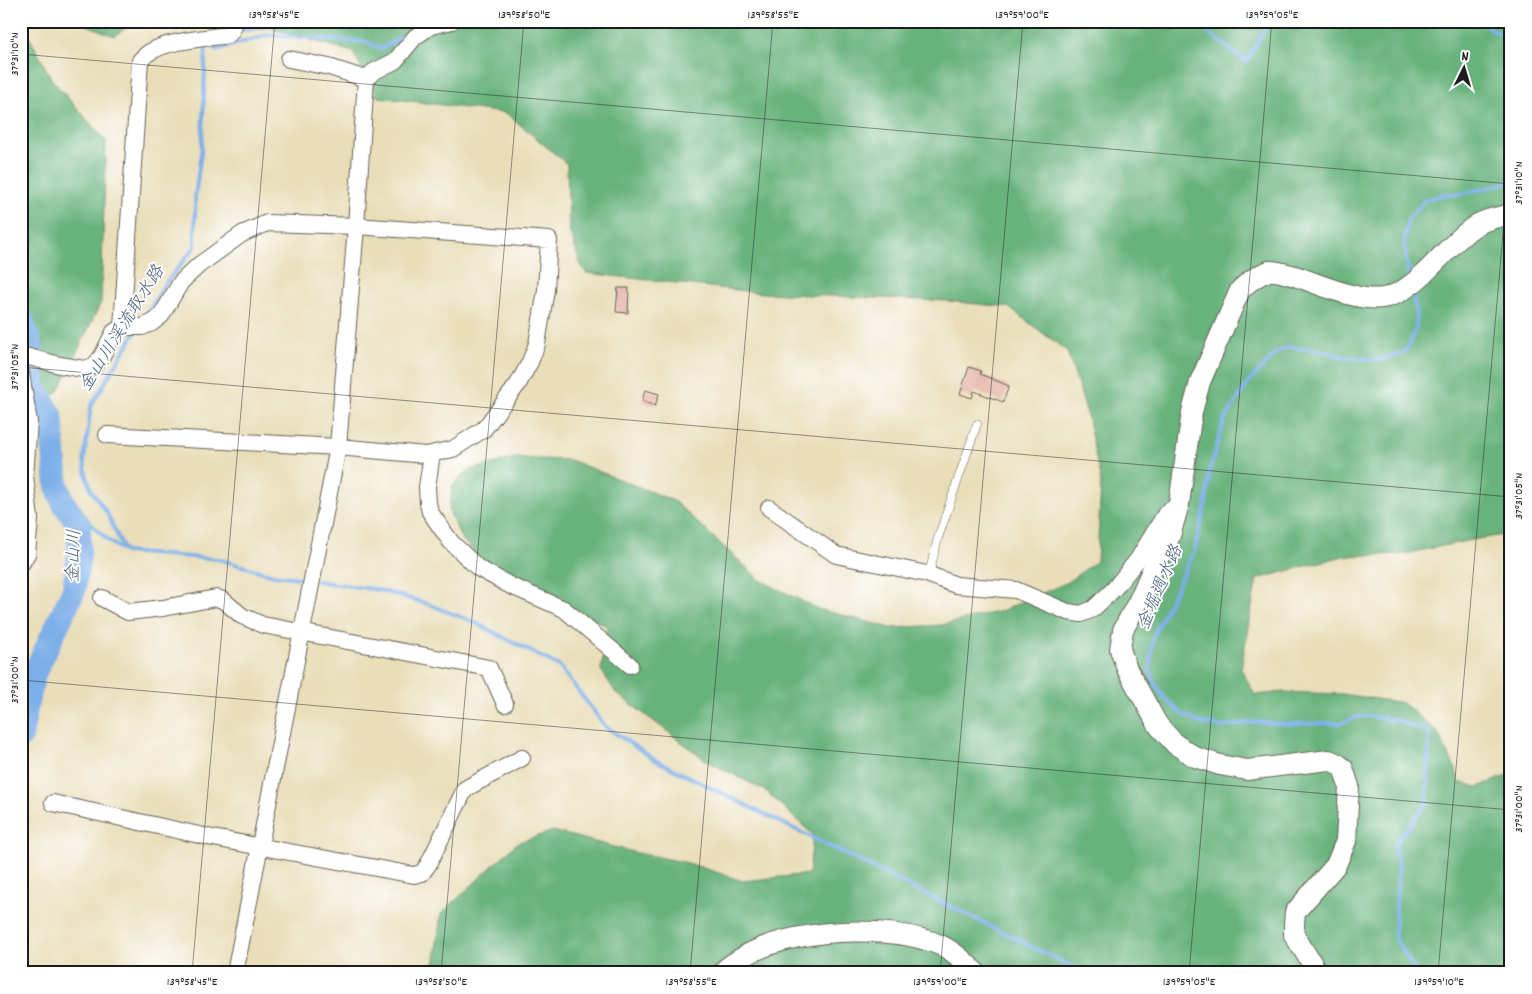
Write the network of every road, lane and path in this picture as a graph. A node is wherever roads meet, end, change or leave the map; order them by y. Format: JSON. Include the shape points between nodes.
{"nodes":[{"id":1,"x":166,"y":21,"type":"edge"},
{"id":2,"x":176,"y":21,"type":"edge"},
{"id":3,"x":236,"y":21,"type":"edge"},
{"id":4,"x":452,"y":21,"type":"edge"},
{"id":5,"x":289,"y":60,"type":"dead end"},
{"id":6,"x":366,"y":79,"type":"junction"},
{"id":7,"x":1511,"y":214,"type":"edge"},
{"id":8,"x":356,"y":226,"type":"junction"},
{"id":9,"x":122,"y":327,"type":"junction"},
{"id":10,"x":21,"y":355,"type":"edge"},
{"id":11,"x":21,"y":373,"type":"edge"},
{"id":12,"x":978,"y":424,"type":"dead end"},
{"id":13,"x":106,"y":435,"type":"dead end"},
{"id":14,"x":338,"y":447,"type":"junction"},
{"id":15,"x":432,"y":454,"type":"junction"},
{"id":16,"x":1179,"y":504,"type":"junction"},
{"id":17,"x":769,"y":508,"type":"dead end"},
{"id":18,"x":21,"y":564,"type":"edge"},
{"id":19,"x":927,"y":574,"type":"junction"},
{"id":20,"x":102,"y":598,"type":"dead end"},
{"id":21,"x":302,"y":633,"type":"junction"},
{"id":22,"x":630,"y":665,"type":"dead end"},
{"id":23,"x":505,"y":704,"type":"dead end"},
{"id":24,"x":522,"y":758,"type":"dead end"},
{"id":25,"x":53,"y":804,"type":"dead end"},
{"id":26,"x":260,"y":846,"type":"junction"},
{"id":27,"x":235,"y":973,"type":"edge"},
{"id":28,"x":722,"y":973,"type":"edge"},
{"id":29,"x":976,"y":973,"type":"edge"},
{"id":30,"x":1318,"y":973,"type":"edge"}],
"edges":[{"from":1,"to":2,"type":"path","via":[[170,24]]},
{"from":3,"to":9,"type":"street","via":[[228,35],[166,45],[151,51],[140,61]]},
{"from":4,"to":6,"type":"street","via":[[431,26],[415,37],[395,61]]},
{"from":5,"to":6,"type":"street","via":[[329,67]]},
{"from":6,"to":8,"type":"street"},
{"from":7,"to":16,"type":"street","via":[[1475,225],[1420,278],[1386,298],[1360,297],[1271,271],[1252,278],[1240,290],[1200,382],[1192,412]]},
{"from":8,"to":9,"type":"street","via":[[267,223],[242,234],[199,265],[181,282],[161,316],[152,323],[142,327]]},
{"from":8,"to":14,"type":"street"},
{"from":8,"to":15,"type":"street","via":[[549,240],[546,290],[537,344],[518,384],[484,429],[453,449]]},
{"from":9,"to":10,"type":"street","via":[[114,332],[94,366],[84,370]]},
{"from":11,"to":18,"type":"street","via":[[29,422],[25,476],[30,519],[27,554]]},
{"from":12,"to":19,"type":"lane"},
{"from":13,"to":14,"type":"street"},
{"from":14,"to":15,"type":"street"},
{"from":14,"to":21,"type":"street"},
{"from":15,"to":22,"type":"street","via":[[428,503],[430,512],[451,542],[478,568],[564,609]]},
{"from":16,"to":19,"type":"street","via":[[1166,513],[1138,560],[1114,589],[1093,609],[1081,614],[1068,612],[1016,590],[956,585]]},
{"from":16,"to":30,"type":"street","via":[[1170,536],[1123,630],[1120,649],[1127,669],[1158,725],[1175,744],[1195,757],[1246,770],[1329,760],[1343,768],[1349,786],[1346,841],[1336,865],[1295,912],[1294,935]]},
{"from":17,"to":19,"type":"street","via":[[836,555]]},
{"from":20,"to":21,"type":"street","via":[[128,612],[216,598],[242,616],[263,625]]},
{"from":21,"to":23,"type":"street","via":[[489,668]]},
{"from":21,"to":26,"type":"street"},
{"from":24,"to":26,"type":"street","via":[[465,789],[422,873],[414,875]]},
{"from":25,"to":26,"type":"street"},
{"from":26,"to":27,"type":"street"},
{"from":28,"to":29,"type":"street","via":[[750,952],[783,941],[817,934],[864,932],[904,934],[942,945]]}]}
